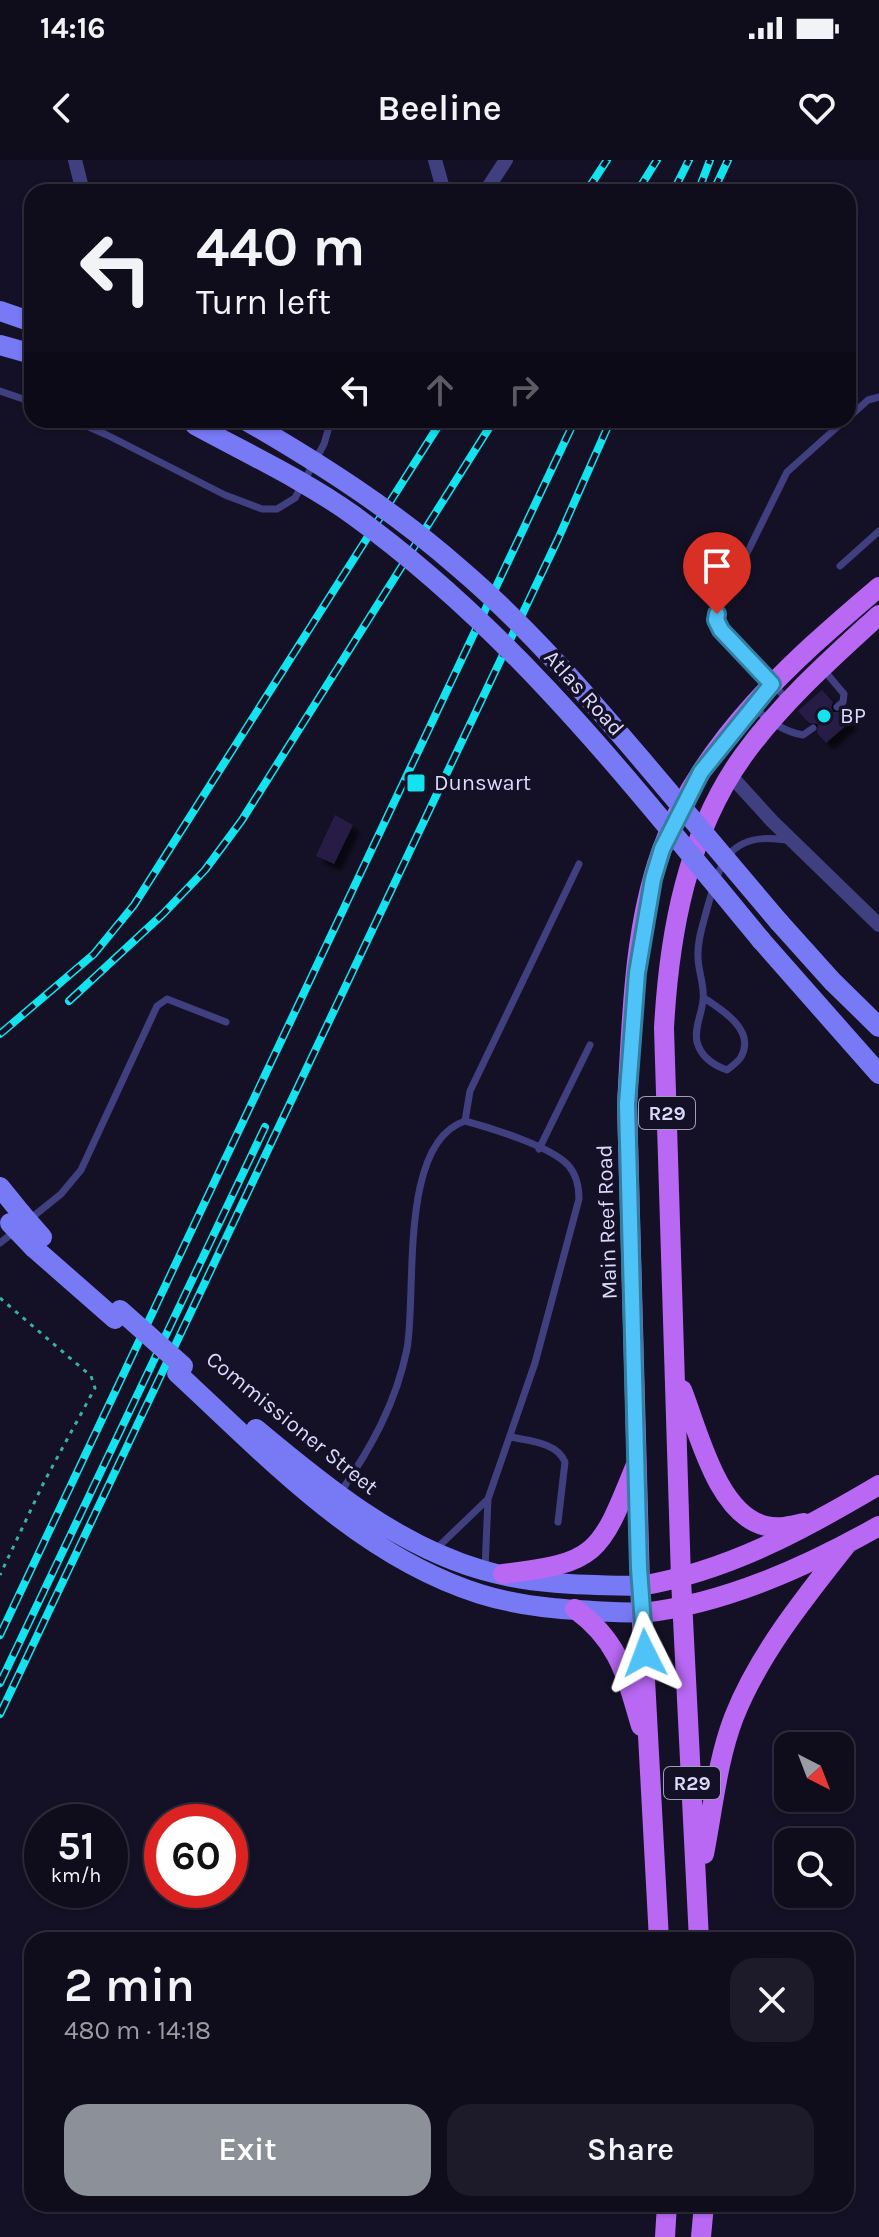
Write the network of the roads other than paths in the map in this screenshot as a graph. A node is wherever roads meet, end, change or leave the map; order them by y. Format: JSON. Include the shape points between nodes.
{"nodes":[{"id":1,"x":75,"y":160,"type":"edge"},
{"id":2,"x":435,"y":160,"type":"edge"},
{"id":3,"x":506,"y":160,"type":"edge"},
{"id":4,"x":81,"y":184,"type":"edge"},
{"id":5,"x":442,"y":184,"type":"edge"},
{"id":6,"x":490,"y":184,"type":"edge"},
{"id":7,"x":0,"y":311,"type":"edge"},
{"id":8,"x":24,"y":319,"type":"edge"},
{"id":9,"x":0,"y":345,"type":"edge"},
{"id":10,"x":24,"y":352,"type":"edge"},
{"id":11,"x":0,"y":391,"type":"edge"},
{"id":12,"x":879,"y":397,"type":"edge"},
{"id":13,"x":24,"y":399,"type":"edge"},
{"id":14,"x":856,"y":411,"type":"edge"},
{"id":15,"x":91,"y":428,"type":"edge"},
{"id":16,"x":201,"y":428,"type":"edge"},
{"id":17,"x":258,"y":428,"type":"edge"},
{"id":18,"x":329,"y":428,"type":"edge"},
{"id":19,"x":837,"y":428,"type":"edge"},
{"id":20,"x":879,"y":531,"type":"edge"},
{"id":21,"x":840,"y":566,"type":"dead end"},
{"id":22,"x":879,"y":587,"type":"edge"},
{"id":23,"x":879,"y":615,"type":"edge"},
{"id":24,"x":821,"y":668,"type":"junction"},
{"id":25,"x":772,"y":684,"type":"junction"},
{"id":26,"x":788,"y":701,"type":"junction"},
{"id":27,"x":753,"y":707,"type":"junction"},
{"id":28,"x":837,"y":707,"type":"dead end"},
{"id":29,"x":770,"y":722,"type":"junction"},
{"id":30,"x":813,"y":728,"type":"dead end"},
{"id":31,"x":731,"y":776,"type":"junction"},
{"id":32,"x":791,"y":841,"type":"junction"},
{"id":33,"x":579,"y":864,"type":"dead end"},
{"id":34,"x":879,"y":925,"type":"edge"},
{"id":35,"x":704,"y":998,"type":"junction"},
{"id":36,"x":226,"y":1022,"type":"dead end"},
{"id":37,"x":879,"y":1027,"type":"edge"},
{"id":38,"x":590,"y":1045,"type":"dead end"},
{"id":39,"x":879,"y":1074,"type":"edge"},
{"id":40,"x":465,"y":1121,"type":"junction"},
{"id":41,"x":539,"y":1149,"type":"junction"},
{"id":42,"x":0,"y":1187,"type":"edge"},
{"id":43,"x":18,"y":1228,"type":"edge"},
{"id":44,"x":0,"y":1243,"type":"edge"},
{"id":45,"x":676,"y":1375,"type":"junction"},
{"id":46,"x":511,"y":1437,"type":"junction"},
{"id":47,"x":638,"y":1460,"type":"junction"},
{"id":48,"x":879,"y":1485,"type":"edge"},
{"id":49,"x":488,"y":1499,"type":"junction"},
{"id":50,"x":333,"y":1502,"type":"junction"},
{"id":51,"x":820,"y":1520,"type":"junction"},
{"id":52,"x":558,"y":1522,"type":"dead end"},
{"id":53,"x":879,"y":1526,"type":"edge"},
{"id":54,"x":847,"y":1544,"type":"junction"},
{"id":55,"x":434,"y":1552,"type":"junction"},
{"id":56,"x":494,"y":1572,"type":"junction"},
{"id":57,"x":681,"y":1579,"type":"junction"},
{"id":58,"x":640,"y":1586,"type":"junction"},
{"id":59,"x":684,"y":1608,"type":"junction"},
{"id":60,"x":575,"y":1609,"type":"junction"},
{"id":61,"x":643,"y":1613,"type":"junction"},
{"id":62,"x":650,"y":1757,"type":"junction"},
{"id":63,"x":698,"y":1890,"type":"junction"},
{"id":64,"x":659,"y":1932,"type":"edge"},
{"id":65,"x":699,"y":1932,"type":"edge"},
{"id":66,"x":667,"y":2212,"type":"edge"},
{"id":67,"x":703,"y":2212,"type":"edge"},
{"id":68,"x":665,"y":2237,"type":"edge"},
{"id":69,"x":701,"y":2237,"type":"edge"}],
"edges":[{"from":1,"to":4,"type":"street"},
{"from":2,"to":5,"type":"street"},
{"from":3,"to":6,"type":"street"},
{"from":7,"to":8,"type":"main road"},
{"from":9,"to":10,"type":"main road"},
{"from":11,"to":13,"type":"lane"},
{"from":12,"to":14,"type":"lane"},
{"from":15,"to":18,"type":"lane","via":[[225,495],[277,509],[295,498]]},
{"from":16,"to":39,"type":"main road","name":"Atlas Road","bridge":true,"via":[[351,514],[463,604],[572,714]]},
{"from":17,"to":37,"type":"main road","name":"Atlas Road","bridge":true,"via":[[348,482],[471,578],[595,706],[779,922]]},
{"from":19,"to":25,"type":"lane","via":[[784,476],[717,614],[721,630]]},
{"from":20,"to":21,"type":"lane"},
{"from":22,"to":25,"type":"main road","name":"Main Reef Road","number":"R29"},
{"from":23,"to":24,"type":"main road","number":"R29"},
{"from":24,"to":26,"type":"main road","number":"R29"},
{"from":24,"to":28,"type":"lane","via":[[844,694]]},
{"from":25,"to":26,"type":"lane"},
{"from":25,"to":27,"type":"main road","name":"Main Reef Road","number":"R29"},
{"from":26,"to":29,"type":"main road","number":"R29"},
{"from":27,"to":29,"type":"lane"},
{"from":27,"to":47,"type":"main road","name":"Main Reef Road","number":"R29","via":[[701,772],[662,849],[637,973],[627,1104]]},
{"from":29,"to":30,"type":"lane","via":[[799,735]]},
{"from":29,"to":31,"type":"main road","number":"R29"},
{"from":31,"to":32,"type":"street"},
{"from":31,"to":45,"type":"main road","number":"R29","via":[[714,804],[684,886],[667,979],[664,1042]]},
{"from":32,"to":34,"type":"street"},
{"from":32,"to":35,"type":"lane","via":[[764,836],[723,858],[698,956]]},
{"from":33,"to":40,"type":"lane","via":[[470,1091]]},
{"from":35,"to":35,"type":"lane","via":[[737,1023],[744,1038],[741,1057],[727,1070],[702,1054],[697,1040]]},
{"from":36,"to":44,"type":"lane","via":[[167,999],[157,1006],[81,1170],[61,1194]]},
{"from":38,"to":41,"type":"lane"},
{"from":40,"to":41,"type":"lane"},
{"from":40,"to":50,"type":"lane","via":[[443,1136],[419,1188],[412,1226],[411,1317],[401,1373],[380,1432]]},
{"from":41,"to":46,"type":"lane","via":[[568,1164],[577,1179],[579,1199]]},
{"from":42,"to":43,"type":"main road","name":"Commissioner Street"},
{"from":43,"to":50,"type":"main road","name":"Commissioner Street"},
{"from":45,"to":51,"type":"main road","via":[[713,1471],[737,1509],[764,1525]]},
{"from":45,"to":57,"type":"main road","number":"R29"},
{"from":46,"to":49,"type":"lane"},
{"from":46,"to":52,"type":"lane","via":[[551,1446],[563,1456]]},
{"from":47,"to":56,"type":"main road","via":[[609,1530],[593,1549],[555,1567]]},
{"from":47,"to":58,"type":"main road","name":"Main Reef Road","number":"R29"},
{"from":48,"to":51,"type":"main road","name":"Commissioner Street"},
{"from":49,"to":55,"type":"lane"},
{"from":49,"to":56,"type":"lane"},
{"from":50,"to":55,"type":"main road","name":"Commissioner Street"},
{"from":50,"to":60,"type":"main road","name":"Commissioner Street","via":[[387,1550],[461,1587],[511,1601]]},
{"from":51,"to":57,"type":"main road","name":"Commissioner Street","via":[[742,1558]]},
{"from":53,"to":54,"type":"main road","name":"Commissioner Street"},
{"from":54,"to":59,"type":"main road","name":"Commissioner Street","via":[[742,1590]]},
{"from":54,"to":63,"type":"main road","via":[[773,1646],[734,1716]]},
{"from":55,"to":56,"type":"main road","name":"Commissioner Street"},
{"from":56,"to":58,"type":"main road","name":"Commissioner Street","via":[[549,1582]]},
{"from":57,"to":58,"type":"main road","name":"Commissioner Street"},
{"from":57,"to":59,"type":"main road","number":"R29"},
{"from":58,"to":61,"type":"main road","name":"Main Reef Road","number":"R29"},
{"from":59,"to":61,"type":"main road","name":"Commissioner Street"},
{"from":59,"to":63,"type":"main road","number":"R29"},
{"from":60,"to":61,"type":"main road","name":"Commissioner Street"},
{"from":60,"to":62,"type":"main road","via":[[615,1649]]},
{"from":61,"to":62,"type":"main road","name":"Main Reef Road","number":"R29"},
{"from":62,"to":64,"type":"main road","name":"Main Reef Road","number":"R29"},
{"from":63,"to":65,"type":"main road","number":"R29"},
{"from":66,"to":68,"type":"main road"},
{"from":67,"to":69,"type":"main road"}]}
